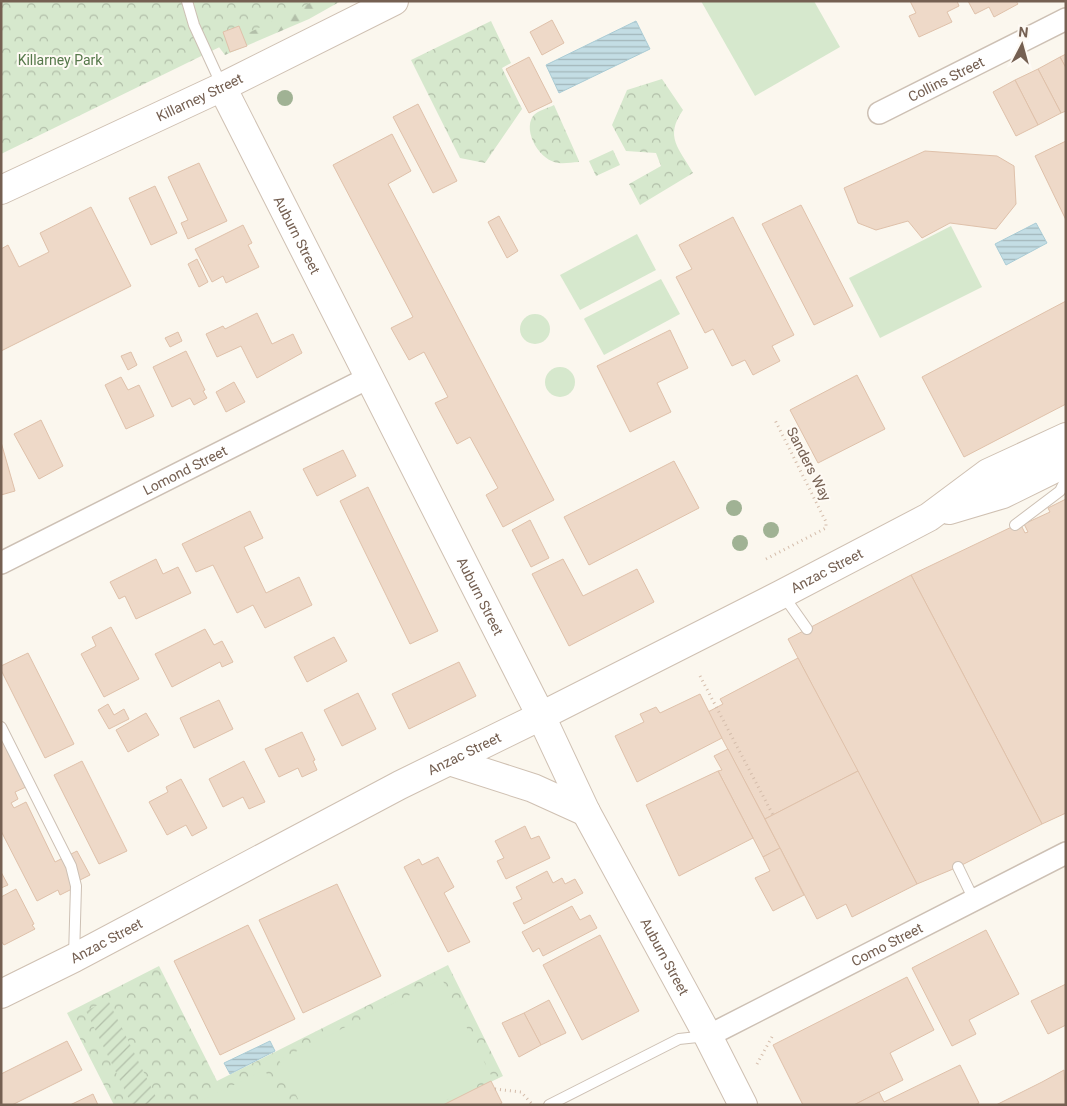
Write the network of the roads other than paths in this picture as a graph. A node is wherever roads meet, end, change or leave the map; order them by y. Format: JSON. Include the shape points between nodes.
{"nodes":[{"id":1,"x":187,"y":1,"type":"edge"},
{"id":2,"x":394,"y":1,"type":"edge"},
{"id":3,"x":1066,"y":19,"type":"edge"},
{"id":4,"x":222,"y":87,"type":"junction"},
{"id":5,"x":879,"y":113,"type":"dead end"},
{"id":6,"x":1,"y":190,"type":"edge"},
{"id":7,"x":370,"y":377,"type":"junction"},
{"id":8,"x":1066,"y":437,"type":"edge"},
{"id":9,"x":1066,"y":463,"type":"edge"},
{"id":10,"x":1066,"y":479,"type":"edge"},
{"id":11,"x":929,"y":517,"type":"junction"},
{"id":12,"x":1015,"y":525,"type":"dead end"},
{"id":13,"x":1,"y":563,"type":"edge"},
{"id":14,"x":782,"y":594,"type":"junction"},
{"id":15,"x":808,"y":629,"type":"dead end"},
{"id":16,"x":541,"y":716,"type":"junction"},
{"id":17,"x":1,"y":727,"type":"edge"},
{"id":18,"x":449,"y":761,"type":"junction"},
{"id":19,"x":586,"y":812,"type":"junction"},
{"id":20,"x":1066,"y":853,"type":"edge"},
{"id":21,"x":958,"y":867,"type":"dead end"},
{"id":22,"x":974,"y":900,"type":"junction"},
{"id":23,"x":74,"y":958,"type":"junction"},
{"id":24,"x":1,"y":994,"type":"edge"},
{"id":25,"x":708,"y":1036,"type":"junction"},
{"id":26,"x":549,"y":1105,"type":"edge"},
{"id":27,"x":743,"y":1105,"type":"edge"}],
"edges":[{"from":1,"to":4,"type":"lane","via":[[194,25]]},
{"from":2,"to":4,"type":"main road","name":"Killarney Street"},
{"from":3,"to":5,"type":"street","name":"Collins Street"},
{"from":4,"to":6,"type":"main road","name":"Killarney Street"},
{"from":4,"to":7,"type":"main road","name":"Auburn Street"},
{"from":7,"to":13,"type":"street","name":"Lomond Street"},
{"from":7,"to":16,"type":"main road","name":"Auburn Street"},
{"from":8,"to":11,"type":"main road","name":"Anzac Street","via":[[988,473]]},
{"from":9,"to":11,"type":"main road","name":"Anzac Street","via":[[1003,494]]},
{"from":10,"to":12,"type":"lane","via":[[1060,491]]},
{"from":11,"to":14,"type":"main road","name":"Anzac Street"},
{"from":14,"to":15,"type":"lane"},
{"from":14,"to":16,"type":"main road","name":"Anzac Street"},
{"from":16,"to":18,"type":"main road","name":"Anzac Street"},
{"from":16,"to":19,"type":"main road","name":"Auburn Street"},
{"from":17,"to":23,"type":"lane","via":[[71,866],[76,886]]},
{"from":18,"to":19,"type":"main road","via":[[533,788]]},
{"from":18,"to":23,"type":"main road","name":"Anzac Street"},
{"from":19,"to":25,"type":"main road","name":"Auburn Street"},
{"from":20,"to":22,"type":"street","name":"Como Street"},
{"from":21,"to":22,"type":"lane"},
{"from":22,"to":25,"type":"street","name":"Como Street"},
{"from":23,"to":24,"type":"main road","name":"Anzac Street"},
{"from":25,"to":26,"type":"lane","via":[[679,1039]]},
{"from":25,"to":27,"type":"main road","name":"Auburn Street"}]}
